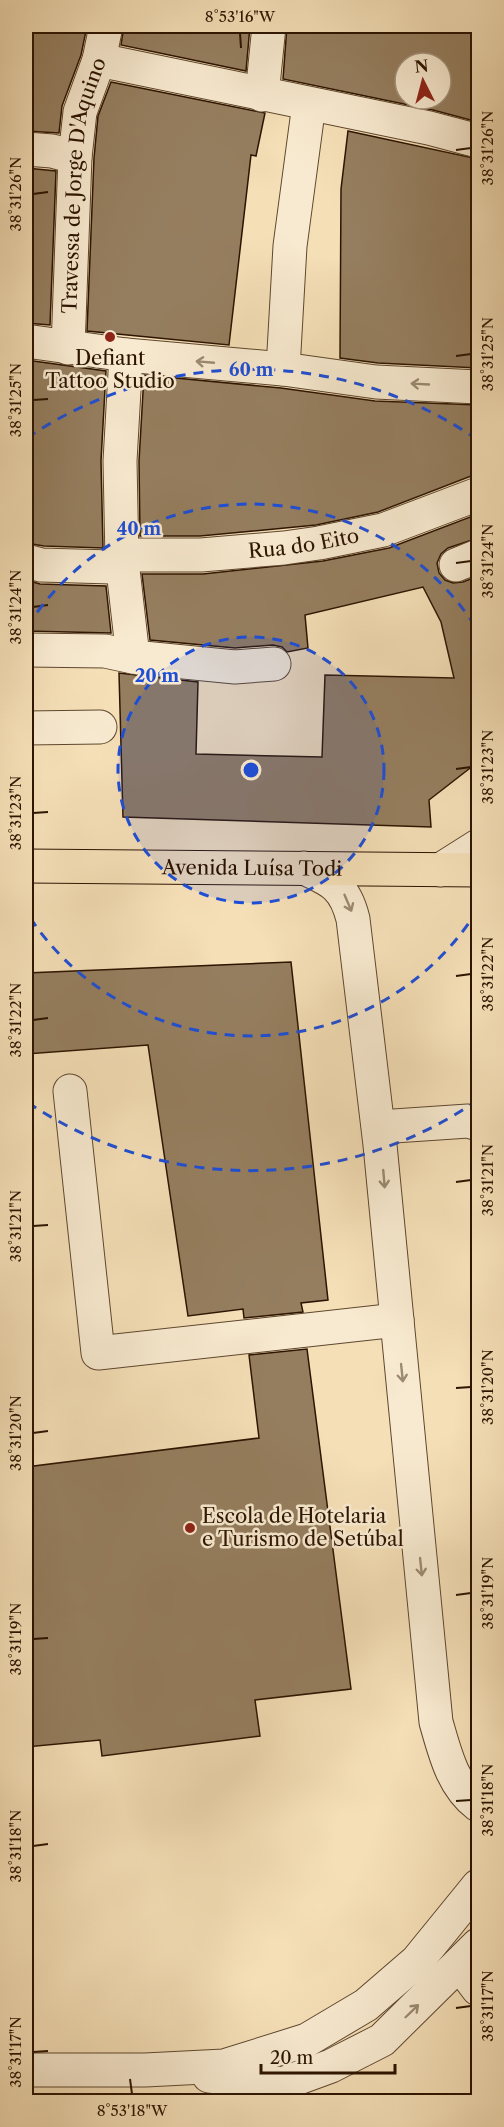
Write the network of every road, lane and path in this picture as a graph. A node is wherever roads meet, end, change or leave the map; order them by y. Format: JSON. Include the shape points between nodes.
{"nodes":[{"id":1,"x":106,"y":26,"type":"edge"},
{"id":2,"x":269,"y":26,"type":"edge"},
{"id":3,"x":99,"y":60,"type":"junction"},
{"id":4,"x":262,"y":95,"type":"junction"},
{"id":5,"x":309,"y":104,"type":"junction"},
{"id":6,"x":478,"y":141,"type":"edge"},
{"id":7,"x":26,"y":149,"type":"edge"},
{"id":8,"x":75,"y":157,"type":"junction"},
{"id":9,"x":26,"y":341,"type":"edge"},
{"id":10,"x":68,"y":348,"type":"junction"},
{"id":11,"x":126,"y":355,"type":"junction"},
{"id":12,"x":283,"y":369,"type":"junction"},
{"id":13,"x":478,"y":387,"type":"edge"},
{"id":14,"x":478,"y":494,"type":"edge"},
{"id":15,"x":26,"y":561,"type":"edge"},
{"id":16,"x":122,"y":561,"type":"junction"},
{"id":17,"x":26,"y":650,"type":"edge"},
{"id":18,"x":134,"y":657,"type":"junction"},
{"id":19,"x":274,"y":664,"type":"dead end"},
{"id":20,"x":100,"y":727,"type":"dead end"},
{"id":21,"x":26,"y":728,"type":"edge"},
{"id":22,"x":478,"y":846,"type":"edge"},
{"id":23,"x":26,"y":866,"type":"edge"},
{"id":24,"x":304,"y":868,"type":"junction"},
{"id":25,"x":440,"y":870,"type":"junction"},
{"id":26,"x":478,"y":870,"type":"edge"},
{"id":27,"x":70,"y":1091,"type":"dead end"},
{"id":28,"x":478,"y":1124,"type":"edge"},
{"id":29,"x":380,"y":1136,"type":"junction"},
{"id":30,"x":478,"y":1142,"type":"edge"},
{"id":31,"x":397,"y":1320,"type":"junction"},
{"id":32,"x":478,"y":1804,"type":"edge"},
{"id":33,"x":478,"y":1886,"type":"edge"},
{"id":34,"x":472,"y":1966,"type":"edge"},
{"id":35,"x":26,"y":2070,"type":"edge"},
{"id":36,"x":145,"y":2070,"type":"junction"}],
"edges":[{"from":1,"to":3,"type":"street","name":"Travessa de Jorge D'Aquino"},
{"from":2,"to":4,"type":"street"},
{"from":3,"to":4,"type":"street"},
{"from":3,"to":8,"type":"street","name":"Travessa de Jorge D'Aquino","via":[[80,112]]},
{"from":4,"to":5,"type":"street"},
{"from":5,"to":6,"type":"street"},
{"from":5,"to":12,"type":"street","via":[[290,246]]},
{"from":7,"to":8,"type":"street"},
{"from":8,"to":10,"type":"street","name":"Travessa de Jorge D'Aquino"},
{"from":9,"to":10,"type":"street"},
{"from":10,"to":11,"type":"street"},
{"from":12,"to":11,"type":"street","one_way":true},
{"from":11,"to":16,"type":"street","via":[[120,460]]},
{"from":13,"to":12,"type":"street","one_way":true,"via":[[376,382]]},
{"from":14,"to":16,"type":"street","name":"Rua do Eito","via":[[384,530],[320,543],[201,555],[133,555]]},
{"from":15,"to":16,"type":"street","name":"Rua do Eito","via":[[112,567]]},
{"from":16,"to":18,"type":"street"},
{"from":17,"to":18,"type":"street","via":[[105,651]]},
{"from":18,"to":19,"type":"street","via":[[235,667]]},
{"from":20,"to":21,"type":"street"},
{"from":22,"to":25,"type":"street"},
{"from":23,"to":24,"type":"main road","name":"Avenida Luísa Todi"},
{"from":24,"to":25,"type":"main road","name":"Avenida Luísa Todi"},
{"from":24,"to":29,"type":"street","one_way":true,"via":[[330,880],[349,904]]},
{"from":25,"to":26,"type":"main road","name":"Avenida Luísa Todi"},
{"from":27,"to":31,"type":"street","via":[[98,1353]]},
{"from":28,"to":29,"type":"street","via":[[468,1121]]},
{"from":29,"to":30,"type":"street","via":[[468,1138]]},
{"from":29,"to":31,"type":"street","one_way":true},
{"from":31,"to":32,"type":"street","one_way":true,"via":[[436,1722],[449,1766],[467,1796]]},
{"from":33,"to":36,"type":"street","via":[[417,1961],[366,2006],[307,2040],[224,2066]]},
{"from":36,"to":34,"type":"street","one_way":true,"via":[[282,2084],[331,2066],[382,2040]]},
{"from":35,"to":36,"type":"street"}]}
